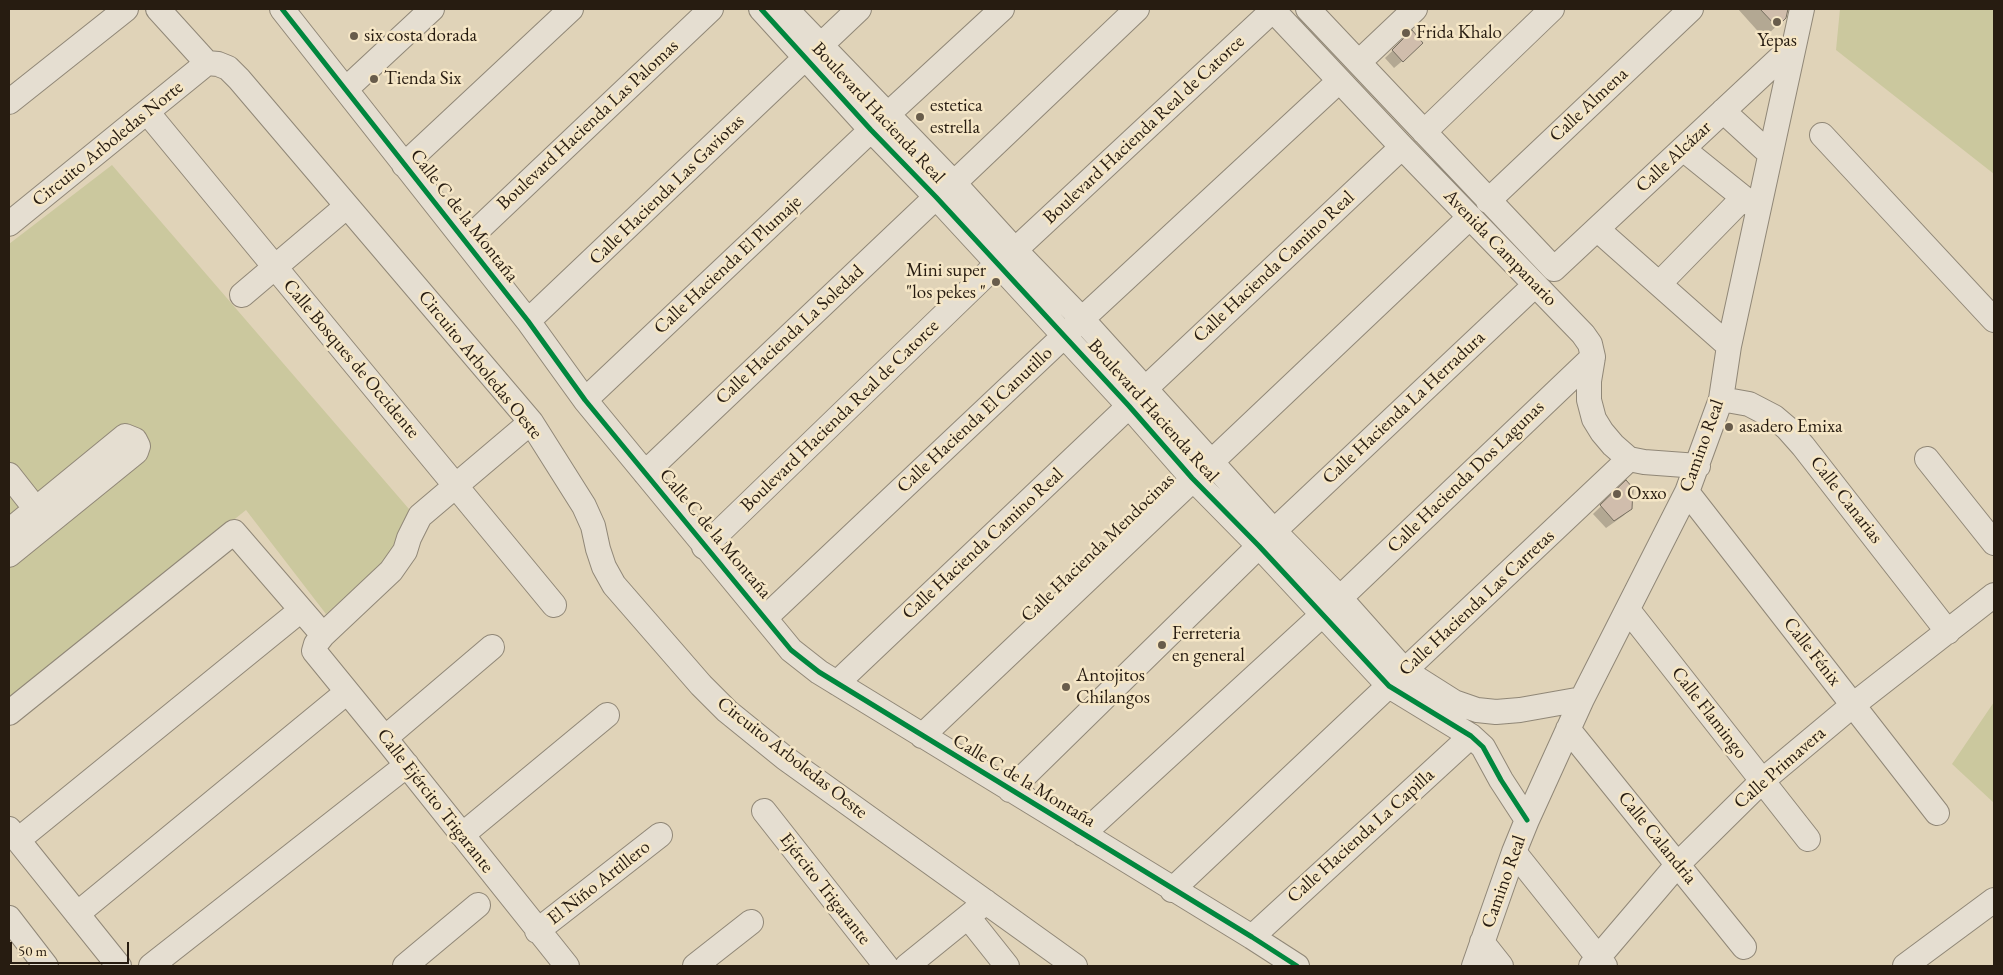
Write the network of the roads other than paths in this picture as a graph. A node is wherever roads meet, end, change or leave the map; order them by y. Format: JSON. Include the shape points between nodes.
{"nodes":[{"id":1,"x":126,"y":9,"type":"edge"},
{"id":2,"x":158,"y":9,"type":"edge"},
{"id":3,"x":432,"y":9,"type":"edge"},
{"id":4,"x":571,"y":9,"type":"edge"},
{"id":5,"x":711,"y":9,"type":"edge"},
{"id":6,"x":761,"y":9,"type":"edge"},
{"id":7,"x":786,"y":9,"type":"edge"},
{"id":8,"x":859,"y":9,"type":"edge"},
{"id":9,"x":1002,"y":9,"type":"edge"},
{"id":10,"x":1138,"y":9,"type":"edge"},
{"id":11,"x":1273,"y":9,"type":"edge"},
{"id":12,"x":1308,"y":9,"type":"edge"},
{"id":13,"x":1415,"y":9,"type":"edge"},
{"id":14,"x":1552,"y":9,"type":"edge"},
{"id":15,"x":1691,"y":9,"type":"edge"},
{"id":16,"x":1802,"y":9,"type":"edge"},
{"id":17,"x":286,"y":10,"type":"edge"},
{"id":18,"x":1794,"y":45,"type":"junction"},
{"id":19,"x":813,"y":51,"type":"junction"},
{"id":20,"x":1359,"y":62,"type":"junction"},
{"id":21,"x":206,"y":63,"type":"junction"},
{"id":22,"x":1339,"y":81,"type":"junction"},
{"id":23,"x":346,"y":89,"type":"junction"},
{"id":24,"x":9,"y":102,"type":"edge"},
{"id":25,"x":1723,"y":111,"type":"junction"},
{"id":26,"x":147,"y":112,"type":"junction"},
{"id":27,"x":879,"y":123,"type":"junction"},
{"id":28,"x":1424,"y":132,"type":"junction"},
{"id":29,"x":1822,"y":135,"type":"dead end"},
{"id":30,"x":1402,"y":147,"type":"junction"},
{"id":31,"x":1683,"y":149,"type":"junction"},
{"id":32,"x":1770,"y":154,"type":"junction"},
{"id":33,"x":404,"y":166,"type":"junction"},
{"id":34,"x":945,"y":190,"type":"junction"},
{"id":35,"x":1488,"y":201,"type":"junction"},
{"id":36,"x":1751,"y":204,"type":"junction"},
{"id":37,"x":347,"y":206,"type":"junction"},
{"id":38,"x":1470,"y":217,"type":"junction"},
{"id":39,"x":9,"y":224,"type":"edge"},
{"id":40,"x":1596,"y":229,"type":"junction"},
{"id":41,"x":466,"y":241,"type":"junction"},
{"id":42,"x":1006,"y":257,"type":"junction"},
{"id":43,"x":275,"y":267,"type":"junction"},
{"id":44,"x":1554,"y":269,"type":"joint"},
{"id":45,"x":1658,"y":284,"type":"junction"},
{"id":46,"x":1535,"y":285,"type":"junction"},
{"id":47,"x":242,"y":295,"type":"dead end"},
{"id":48,"x":1082,"y":319,"type":"junction"},
{"id":49,"x":1994,"y":320,"type":"edge"},
{"id":50,"x":528,"y":321,"type":"junction"},
{"id":51,"x":1064,"y":336,"type":"junction"},
{"id":52,"x":1729,"y":346,"type":"junction"},
{"id":53,"x":1593,"y":357,"type":"junction"},
{"id":54,"x":1146,"y":388,"type":"junction"},
{"id":55,"x":1721,"y":399,"type":"junction"},
{"id":56,"x":585,"y":400,"type":"junction"},
{"id":57,"x":1129,"y":406,"type":"junction"},
{"id":58,"x":531,"y":422,"type":"junction"},
{"id":59,"x":1629,"y":459,"type":"junction"},
{"id":60,"x":1927,"y":459,"type":"dead end"},
{"id":61,"x":1210,"y":462,"type":"junction"},
{"id":62,"x":1698,"y":466,"type":"junction"},
{"id":63,"x":645,"y":473,"type":"junction"},
{"id":64,"x":9,"y":475,"type":"edge"},
{"id":65,"x":1192,"y":478,"type":"junction"},
{"id":66,"x":455,"y":485,"type":"junction"},
{"id":67,"x":1687,"y":492,"type":"junction"},
{"id":68,"x":42,"y":516,"type":"junction"},
{"id":69,"x":9,"y":531,"type":"edge"},
{"id":70,"x":1266,"y":539,"type":"junction"},
{"id":71,"x":1994,"y":543,"type":"edge"},
{"id":72,"x":704,"y":546,"type":"junction"},
{"id":73,"x":9,"y":554,"type":"edge"},
{"id":74,"x":1994,"y":595,"type":"edge"},
{"id":75,"x":1340,"y":598,"type":"junction"},
{"id":76,"x":554,"y":605,"type":"dead end"},
{"id":77,"x":301,"y":610,"type":"junction"},
{"id":78,"x":1628,"y":610,"type":"junction"},
{"id":79,"x":1322,"y":615,"type":"junction"},
{"id":80,"x":765,"y":618,"type":"junction"},
{"id":81,"x":1948,"y":632,"type":"junction"},
{"id":82,"x":322,"y":635,"type":"junction"},
{"id":83,"x":492,"y":647,"type":"dead end"},
{"id":84,"x":1397,"y":679,"type":"junction"},
{"id":85,"x":837,"y":682,"type":"junction"},
{"id":86,"x":347,"y":692,"type":"junction"},
{"id":87,"x":1582,"y":699,"type":"junction"},
{"id":88,"x":1853,"y":705,"type":"junction"},
{"id":89,"x":9,"y":713,"type":"edge"},
{"id":90,"x":607,"y":715,"type":"dead end"},
{"id":91,"x":1568,"y":729,"type":"junction"},
{"id":92,"x":922,"y":736,"type":"junction"},
{"id":93,"x":1471,"y":736,"type":"junction"},
{"id":94,"x":386,"y":738,"type":"junction"},
{"id":95,"x":407,"y":765,"type":"junction"},
{"id":96,"x":1762,"y":781,"type":"junction"},
{"id":97,"x":1010,"y":790,"type":"junction"},
{"id":98,"x":764,"y":811,"type":"dead end"},
{"id":99,"x":1937,"y":813,"type":"dead end"},
{"id":100,"x":1528,"y":820,"type":"junction"},
{"id":101,"x":1084,"y":834,"type":"junction"},
{"id":102,"x":13,"y":835,"type":"edge"},
{"id":103,"x":462,"y":835,"type":"junction"},
{"id":104,"x":660,"y":835,"type":"dead end"},
{"id":105,"x":1808,"y":839,"type":"dead end"},
{"id":106,"x":1514,"y":852,"type":"junction"},
{"id":107,"x":1678,"y":864,"type":"junction"},
{"id":108,"x":1172,"y":890,"type":"junction"},
{"id":109,"x":1994,"y":900,"type":"edge"},
{"id":110,"x":986,"y":902,"type":"junction"},
{"id":111,"x":478,"y":905,"type":"dead end"},
{"id":112,"x":77,"y":914,"type":"junction"},
{"id":113,"x":968,"y":917,"type":"junction"},
{"id":114,"x":9,"y":918,"type":"edge"},
{"id":115,"x":751,"y":922,"type":"dead end"},
{"id":116,"x":537,"y":930,"type":"junction"},
{"id":117,"x":1252,"y":937,"type":"junction"},
{"id":118,"x":1482,"y":942,"type":"junction"},
{"id":119,"x":1744,"y":947,"type":"dead end"},
{"id":120,"x":1598,"y":963,"type":"edge"},
{"id":121,"x":1910,"y":965,"type":"edge"},
{"id":122,"x":46,"y":966,"type":"edge"},
{"id":123,"x":118,"y":966,"type":"edge"},
{"id":124,"x":151,"y":966,"type":"edge"},
{"id":125,"x":405,"y":966,"type":"edge"},
{"id":126,"x":567,"y":966,"type":"edge"},
{"id":127,"x":695,"y":966,"type":"edge"},
{"id":128,"x":886,"y":966,"type":"edge"},
{"id":129,"x":906,"y":966,"type":"edge"},
{"id":130,"x":1006,"y":966,"type":"edge"},
{"id":131,"x":1075,"y":966,"type":"edge"},
{"id":132,"x":1297,"y":966,"type":"edge"},
{"id":133,"x":1474,"y":966,"type":"edge"},
{"id":134,"x":1501,"y":966,"type":"edge"}],
"edges":[{"from":1,"to":24,"type":"street"},
{"from":2,"to":21,"type":"street"},
{"from":3,"to":23,"type":"street"},
{"from":4,"to":33,"type":"street"},
{"from":5,"to":41,"type":"street","name":"Boulevard Hacienda Las Palomas"},
{"from":6,"to":19,"type":"street","name":"Boulevard Hacienda Real"},
{"from":7,"to":19,"type":"street","name":"Boulevard Hacienda Real"},
{"from":8,"to":19,"type":"street","name":"Calle Hacienda Las Gaviotas"},
{"from":9,"to":27,"type":"street","name":"Calle Hacienda El Plumaje"},
{"from":10,"to":34,"type":"street","name":"Calle Hacienda La Soledad"},
{"from":11,"to":22,"type":"street","name":"Avenida Campanario"},
{"from":11,"to":42,"type":"street","name":"Boulevard Hacienda Real de Catorce"},
{"from":12,"to":20,"type":"street","name":"Avenida Campanario"},
{"from":13,"to":20,"type":"street"},
{"from":14,"to":28,"type":"street"},
{"from":15,"to":35,"type":"street","name":"Calle Almena"},
{"from":16,"to":18,"type":"street","name":"Camino Real"},
{"from":17,"to":23,"type":"street","name":"Calle C de la Montaña"},
{"from":18,"to":25,"type":"street","name":"Calle Alcázar"},
{"from":18,"to":32,"type":"street","name":"Camino Real"},
{"from":19,"to":27,"type":"street","name":"Boulevard Hacienda Real"},
{"from":19,"to":50,"type":"street","name":"Calle Hacienda Las Gaviotas"},
{"from":20,"to":28,"type":"street","name":"Avenida Campanario"},
{"from":21,"to":26,"type":"street","name":"Circuito Arboledas Norte"},
{"from":21,"to":37,"type":"street","name":"Circuito Arboledas Oeste","via":[[228,68]]},
{"from":22,"to":30,"type":"street","name":"Avenida Campanario"},
{"from":22,"to":48,"type":"street","name":"Calle Hacienda El Canutillo"},
{"from":23,"to":33,"type":"street","name":"Calle C de la Montaña"},
{"from":25,"to":31,"type":"street","name":"Calle Alcázar"},
{"from":25,"to":32,"type":"street"},
{"from":26,"to":39,"type":"street","name":"Circuito Arboledas Norte"},
{"from":26,"to":43,"type":"street","name":"Calle Bosques de Occidente"},
{"from":27,"to":34,"type":"street","name":"Boulevard Hacienda Real"},
{"from":27,"to":56,"type":"street","name":"Calle Hacienda El Plumaje"},
{"from":28,"to":35,"type":"street","name":"Avenida Campanario"},
{"from":29,"to":49,"type":"street"},
{"from":30,"to":38,"type":"street","name":"Avenida Campanario"},
{"from":30,"to":54,"type":"street","name":"Calle Hacienda Camino Real"},
{"from":31,"to":36,"type":"street"},
{"from":31,"to":40,"type":"street","name":"Calle Alcázar"},
{"from":32,"to":36,"type":"street","name":"Camino Real"},
{"from":33,"to":41,"type":"street","name":"Calle C de la Montaña"},
{"from":34,"to":42,"type":"street","name":"Boulevard Hacienda Real"},
{"from":34,"to":63,"type":"street","name":"Calle Hacienda La Soledad"},
{"from":35,"to":44,"type":"street","name":"Avenida Campanario"},
{"from":36,"to":45,"type":"street"},
{"from":36,"to":52,"type":"street","name":"Camino Real"},
{"from":37,"to":43,"type":"street"},
{"from":37,"to":58,"type":"street","name":"Circuito Arboledas Oeste"},
{"from":38,"to":46,"type":"street","name":"Avenida Campanario"},
{"from":38,"to":61,"type":"street","name":"Calle Hacienda Mendocinas"},
{"from":40,"to":44,"type":"street","name":"Calle Alcázar"},
{"from":40,"to":45,"type":"street"},
{"from":41,"to":50,"type":"street","name":"Calle C de la Montaña"},
{"from":42,"to":48,"type":"street","name":"Boulevard Hacienda Real"},
{"from":42,"to":51,"type":"street","name":"Boulevard Hacienda Real"},
{"from":42,"to":72,"type":"street","name":"Boulevard Hacienda Real de Catorce"},
{"from":43,"to":47,"type":"street"},
{"from":43,"to":66,"type":"street","name":"Calle Bosques de Occidente"},
{"from":45,"to":52,"type":"street"},
{"from":46,"to":53,"type":"street","name":"Avenida Campanario","via":[[1584,334]]},
{"from":46,"to":70,"type":"street","name":"Calle Hacienda La Herradura"},
{"from":48,"to":51,"type":"street","name":"Calle Hacienda El Canutillo"},
{"from":48,"to":54,"type":"street","name":"Boulevard Hacienda Real"},
{"from":50,"to":56,"type":"street","name":"Calle C de la Montaña"},
{"from":51,"to":57,"type":"street","name":"Boulevard Hacienda Real"},
{"from":51,"to":80,"type":"street","name":"Calle Hacienda El Canutillo"},
{"from":52,"to":55,"type":"street","name":"Camino Real"},
{"from":53,"to":59,"type":"street","name":"Avenida Campanario","via":[[1589,400],[1594,419],[1602,432]]},
{"from":53,"to":75,"type":"street","name":"Calle Hacienda Dos Lagunas"},
{"from":54,"to":61,"type":"street","name":"Boulevard Hacienda Real"},
{"from":55,"to":62,"type":"street","name":"Camino Real"},
{"from":55,"to":81,"type":"street","name":"Calle Canarias","via":[[1749,404],[1787,428]]},
{"from":56,"to":63,"type":"street","name":"Calle C de la Montaña"},
{"from":57,"to":65,"type":"street","name":"Boulevard Hacienda Real"},
{"from":57,"to":85,"type":"street","name":"Calle Hacienda Camino Real"},
{"from":58,"to":66,"type":"street"},
{"from":58,"to":110,"type":"street","name":"Circuito Arboledas Oeste","via":[[584,506],[604,567],[614,585],[701,686],[726,711],[785,758]]},
{"from":59,"to":62,"type":"street"},
{"from":59,"to":84,"type":"street","name":"Calle Hacienda Las Carretas"},
{"from":60,"to":71,"type":"street"},
{"from":61,"to":65,"type":"street","name":"Calle Hacienda Mendocinas"},
{"from":61,"to":70,"type":"street","name":"Boulevard Hacienda Real"},
{"from":62,"to":67,"type":"street","name":"Camino Real"},
{"from":63,"to":72,"type":"street","name":"Calle C de la Montaña"},
{"from":64,"to":68,"type":"street"},
{"from":65,"to":70,"type":"street","name":"Boulevard Hacienda Real"},
{"from":65,"to":92,"type":"street","name":"Calle Hacienda Mendocinas"},
{"from":66,"to":76,"type":"street","name":"Calle Bosques de Occidente"},
{"from":66,"to":82,"type":"street","via":[[420,516],[406,551],[391,571]]},
{"from":67,"to":78,"type":"street","name":"Camino Real"},
{"from":67,"to":88,"type":"street","name":"Calle Fénix"},
{"from":68,"to":69,"type":"street"},
{"from":68,"to":73,"type":"street"},
{"from":70,"to":75,"type":"street","name":"Boulevard Hacienda Real"},
{"from":70,"to":79,"type":"street","name":"Boulevard Hacienda Real"},
{"from":70,"to":97,"type":"street","name":"Calle Hacienda La Herradura"},
{"from":72,"to":80,"type":"street","name":"Calle C de la Montaña"},
{"from":74,"to":81,"type":"street","name":"Calle Primavera"},
{"from":75,"to":84,"type":"street","name":"Boulevard Hacienda Real"},
{"from":77,"to":82,"type":"street"},
{"from":77,"to":89,"type":"street","via":[[234,532]]},
{"from":77,"to":102,"type":"street"},
{"from":78,"to":87,"type":"street","name":"Camino Real"},
{"from":78,"to":96,"type":"street","name":"Calle Flamingo"},
{"from":79,"to":84,"type":"street","name":"Boulevard Hacienda Real"},
{"from":79,"to":101,"type":"street"},
{"from":80,"to":85,"type":"street","name":"Calle C de la Montaña","via":[[791,650],[818,672]]},
{"from":81,"to":88,"type":"street","name":"Calle Primavera"},
{"from":82,"to":86,"type":"street","name":"Calle Ejército Trigarante","via":[[314,651]]},
{"from":83,"to":94,"type":"street"},
{"from":84,"to":87,"type":"street","name":"Boulevard Hacienda Real","via":[[1477,710],[1520,710]]},
{"from":84,"to":93,"type":"street","name":"Boulevard Hacienda Real"},
{"from":84,"to":108,"type":"street","name":"Calle Hacienda Las Carretas"},
{"from":85,"to":92,"type":"street","name":"Calle C de la Montaña"},
{"from":86,"to":94,"type":"street","name":"Calle Ejército Trigarante"},
{"from":86,"to":112,"type":"street"},
{"from":87,"to":91,"type":"street","name":"Camino Real"},
{"from":88,"to":96,"type":"street","name":"Calle Primavera"},
{"from":88,"to":99,"type":"street","name":"Calle Fénix"},
{"from":90,"to":103,"type":"street"},
{"from":91,"to":100,"type":"street","name":"Camino Real"},
{"from":91,"to":107,"type":"street","name":"Calle Calandria"},
{"from":92,"to":97,"type":"street","name":"Calle C de la Montaña"},
{"from":93,"to":100,"type":"street","name":"Boulevard Hacienda Real","via":[[1483,748]]},
{"from":93,"to":117,"type":"street","name":"Calle Hacienda La Capilla"},
{"from":94,"to":95,"type":"street","name":"Calle Ejército Trigarante"},
{"from":95,"to":103,"type":"street","name":"Calle Ejército Trigarante"},
{"from":95,"to":124,"type":"street"},
{"from":96,"to":105,"type":"street","name":"Calle Flamingo"},
{"from":96,"to":107,"type":"street","name":"Calle Primavera"},
{"from":97,"to":101,"type":"street","name":"Calle C de la Montaña"},
{"from":98,"to":128,"type":"street","name":"Ejército Trigarante"},
{"from":100,"to":106,"type":"street","name":"Camino Real"},
{"from":101,"to":108,"type":"street","name":"Calle C de la Montaña"},
{"from":102,"to":112,"type":"street"},
{"from":103,"to":116,"type":"street","name":"Calle Ejército Trigarante"},
{"from":104,"to":116,"type":"street","name":"El Niño Artillero"},
{"from":106,"to":118,"type":"street","name":"Camino Real"},
{"from":106,"to":120,"type":"street"},
{"from":107,"to":119,"type":"street","name":"Calle Calandria"},
{"from":107,"to":120,"type":"street","name":"Calle Primavera"},
{"from":108,"to":117,"type":"street","name":"Calle C de la Montaña"},
{"from":109,"to":121,"type":"street"},
{"from":110,"to":113,"type":"street"},
{"from":110,"to":131,"type":"street","name":"Circuito Arboledas Oeste"},
{"from":111,"to":125,"type":"street"},
{"from":112,"to":123,"type":"street"},
{"from":113,"to":129,"type":"street"},
{"from":113,"to":130,"type":"street"},
{"from":114,"to":122,"type":"street"},
{"from":115,"to":127,"type":"street"},
{"from":116,"to":126,"type":"street","name":"Calle Ejército Trigarante"},
{"from":117,"to":132,"type":"street","name":"Calle C de la Montaña"},
{"from":118,"to":133,"type":"street","name":"Camino Real"},
{"from":118,"to":134,"type":"street"}]}
